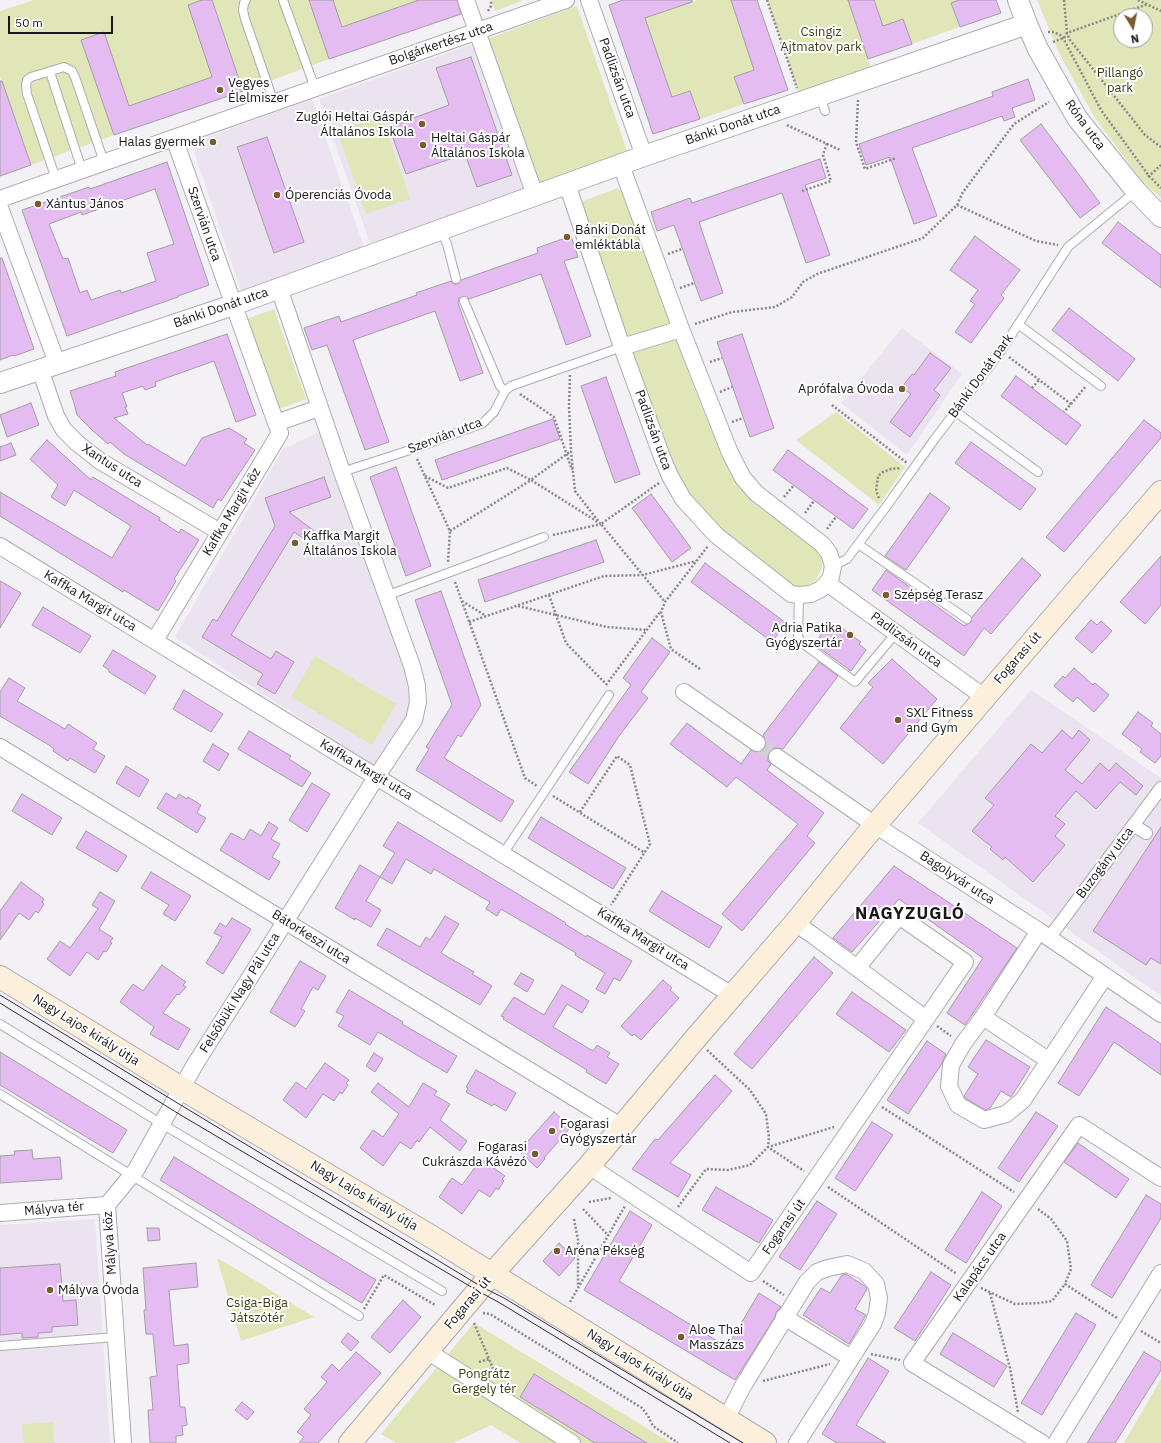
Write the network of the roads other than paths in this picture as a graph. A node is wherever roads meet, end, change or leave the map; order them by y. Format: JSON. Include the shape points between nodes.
{"nodes":[{"id":1,"x":246,"y":0,"type":"edge"},
{"id":2,"x":283,"y":0,"type":"edge"},
{"id":3,"x":466,"y":0,"type":"edge"},
{"id":4,"x":566,"y":0,"type":"edge"},
{"id":5,"x":589,"y":0,"type":"edge"},
{"id":6,"x":1018,"y":0,"type":"edge"},
{"id":7,"x":478,"y":31,"type":"junction"},
{"id":8,"x":1036,"y":35,"type":"junction"},
{"id":9,"x":51,"y":74,"type":"dead end"},
{"id":10,"x":315,"y":88,"type":"junction"},
{"id":11,"x":274,"y":103,"type":"junction"},
{"id":12,"x":174,"y":138,"type":"junction"},
{"id":13,"x":644,"y":156,"type":"junction"},
{"id":14,"x":104,"y":162,"type":"junction"},
{"id":15,"x":621,"y":165,"type":"junction"},
{"id":16,"x":82,"y":170,"type":"junction"},
{"id":17,"x":56,"y":179,"type":"junction"},
{"id":18,"x":567,"y":184,"type":"junction"},
{"id":19,"x":1136,"y":191,"type":"junction"},
{"id":20,"x":535,"y":195,"type":"junction"},
{"id":21,"x":0,"y":199,"type":"edge"},
{"id":22,"x":0,"y":208,"type":"edge"},
{"id":23,"x":1161,"y":216,"type":"edge"},
{"id":24,"x":441,"y":230,"type":"junction"},
{"id":25,"x":456,"y":279,"type":"dead end"},
{"id":26,"x":279,"y":288,"type":"junction"},
{"id":27,"x":464,"y":301,"type":"dead end"},
{"id":28,"x":233,"y":305,"type":"junction"},
{"id":29,"x":1018,"y":324,"type":"junction"},
{"id":30,"x":681,"y":329,"type":"junction"},
{"id":31,"x":622,"y":346,"type":"junction"},
{"id":32,"x":48,"y":366,"type":"junction"},
{"id":33,"x":0,"y":383,"type":"edge"},
{"id":34,"x":1101,"y":386,"type":"dead end"},
{"id":35,"x":508,"y":389,"type":"junction"},
{"id":36,"x":320,"y":408,"type":"junction"},
{"id":37,"x":956,"y":412,"type":"junction"},
{"id":38,"x":276,"y":423,"type":"junction"},
{"id":39,"x":342,"y":472,"type":"junction"},
{"id":40,"x":1038,"y":472,"type":"dead end"},
{"id":41,"x":1161,"y":492,"type":"edge"},
{"id":42,"x":220,"y":532,"type":"junction"},
{"id":43,"x":544,"y":537,"type":"road end"},
{"id":44,"x":858,"y":544,"type":"junction"},
{"id":45,"x":0,"y":546,"type":"edge"},
{"id":46,"x":833,"y":566,"type":"junction"},
{"id":47,"x":827,"y":583,"type":"junction"},
{"id":48,"x":799,"y":595,"type":"junction"},
{"id":49,"x":386,"y":596,"type":"junction"},
{"id":50,"x":967,"y":619,"type":"dead end"},
{"id":51,"x":896,"y":633,"type":"junction"},
{"id":52,"x":155,"y":640,"type":"junction"},
{"id":53,"x":684,"y":692,"type":"dead end"},
{"id":54,"x":609,"y":695,"type":"road end"},
{"id":55,"x":984,"y":697,"type":"junction"},
{"id":56,"x":757,"y":743,"type":"tunnel mouth"},
{"id":57,"x":0,"y":747,"type":"edge"},
{"id":58,"x":782,"y":760,"type":"tunnel mouth"},
{"id":59,"x":377,"y":776,"type":"junction"},
{"id":60,"x":1161,"y":788,"type":"edge"},
{"id":61,"x":875,"y":825,"type":"junction"},
{"id":62,"x":1133,"y":825,"type":"junction"},
{"id":63,"x":1146,"y":833,"type":"dead end"},
{"id":64,"x":503,"y":854,"type":"junction"},
{"id":65,"x":286,"y":921,"type":"junction"},
{"id":66,"x":794,"y":923,"type":"junction"},
{"id":67,"x":1044,"y":934,"type":"junction"},
{"id":68,"x":857,"y":968,"type":"junction"},
{"id":69,"x":1105,"y":976,"type":"junction"},
{"id":70,"x":0,"y":977,"type":"edge"},
{"id":71,"x":732,"y":995,"type":"junction"},
{"id":72,"x":1161,"y":1014,"type":"edge"},
{"id":73,"x":983,"y":1017,"type":"junction"},
{"id":74,"x":926,"y":1019,"type":"junction"},
{"id":75,"x":0,"y":1024,"type":"edge"},
{"id":76,"x":1048,"y":1060,"type":"junction"},
{"id":77,"x":181,"y":1088,"type":"junction"},
{"id":78,"x":0,"y":1094,"type":"edge"},
{"id":79,"x":162,"y":1124,"type":"junction"},
{"id":80,"x":622,"y":1127,"type":"junction"},
{"id":81,"x":589,"y":1166,"type":"junction"},
{"id":82,"x":132,"y":1175,"type":"junction"},
{"id":83,"x":1161,"y":1178,"type":"edge"},
{"id":84,"x":107,"y":1205,"type":"junction"},
{"id":85,"x":0,"y":1213,"type":"edge"},
{"id":86,"x":492,"y":1274,"type":"junction"},
{"id":87,"x":1161,"y":1274,"type":"edge"},
{"id":88,"x":442,"y":1291,"type":"dead end"},
{"id":89,"x":359,"y":1316,"type":"road end"},
{"id":90,"x":784,"y":1317,"type":"junction"},
{"id":91,"x":116,"y":1337,"type":"junction"},
{"id":92,"x":0,"y":1346,"type":"edge"},
{"id":93,"x":427,"y":1351,"type":"junction"},
{"id":94,"x":851,"y":1358,"type":"junction"},
{"id":95,"x":726,"y":1419,"type":"junction"},
{"id":96,"x":123,"y":1443,"type":"edge"},
{"id":97,"x":350,"y":1443,"type":"edge"},
{"id":98,"x":572,"y":1443,"type":"edge"},
{"id":99,"x":765,"y":1443,"type":"edge"},
{"id":100,"x":797,"y":1443,"type":"edge"},
{"id":101,"x":1042,"y":1443,"type":"edge"},
{"id":102,"x":1056,"y":1443,"type":"edge"}],
"edges":[{"from":1,"to":11,"type":"lane","via":[[243,10],[245,19]]},
{"from":2,"to":10,"type":"lane"},
{"from":3,"to":7,"type":"street"},
{"from":4,"to":7,"type":"street","name":"Bolgárkertész utca"},
{"from":5,"to":13,"type":"street","name":"Padlizsán utca"},
{"from":6,"to":8,"type":"street","name":"Róna utca"},
{"from":7,"to":10,"type":"street","name":"Bolgárkertész utca"},
{"from":7,"to":20,"type":"street"},
{"from":8,"to":13,"type":"street","name":"Bánki Donát utca"},
{"from":8,"to":19,"type":"street","name":"Róna utca","via":[[1077,118]]},
{"from":9,"to":16,"type":"lane"},
{"from":10,"to":11,"type":"street","name":"Bolgárkertész utca"},
{"from":11,"to":12,"type":"street","name":"Bolgárkertész utca"},
{"from":12,"to":14,"type":"street","name":"Bolgárkertész utca"},
{"from":12,"to":28,"type":"street","name":"Szervián utca"},
{"from":13,"to":15,"type":"street","name":"Bánki Donát utca"},
{"from":14,"to":16,"type":"street","name":"Bolgárkertész utca"},
{"from":14,"to":17,"type":"lane","via":[[72,71],[64,67],[31,77],[27,80],[27,94]]},
{"from":15,"to":18,"type":"street","name":"Bánki Donát utca"},
{"from":15,"to":30,"type":"street"},
{"from":16,"to":17,"type":"street","name":"Bolgárkertész utca"},
{"from":17,"to":21,"type":"street","name":"Bolgárkertész utca"},
{"from":18,"to":20,"type":"street","name":"Bánki Donát utca"},
{"from":18,"to":31,"type":"street","name":"Padlizsán utca"},
{"from":19,"to":23,"type":"street","name":"Róna utca"},
{"from":19,"to":29,"type":"lane","name":"Bánki Donát park","via":[[1068,247]]},
{"from":20,"to":24,"type":"street","name":"Bánki Donát utca"},
{"from":22,"to":32,"type":"street","name":"Xantus utca"},
{"from":24,"to":25,"type":"lane"},
{"from":24,"to":26,"type":"street","name":"Bánki Donát utca"},
{"from":26,"to":28,"type":"street","name":"Bánki Donát utca"},
{"from":26,"to":36,"type":"street"},
{"from":27,"to":35,"type":"lane","via":[[500,386]]},
{"from":28,"to":32,"type":"street","name":"Bánki Donát utca"},
{"from":28,"to":38,"type":"street","name":"Szervián utca"},
{"from":29,"to":34,"type":"lane"},
{"from":29,"to":37,"type":"lane","name":"Bánki Donát park"},
{"from":30,"to":31,"type":"street"},
{"from":30,"to":46,"type":"street","via":[[730,454],[743,478],[756,493],[822,544],[829,553]]},
{"from":31,"to":35,"type":"lane"},
{"from":31,"to":48,"type":"street","name":"Padlizsán utca","via":[[670,476],[683,499],[716,535],[791,594]]},
{"from":32,"to":33,"type":"street","name":"Bánki Donát utca"},
{"from":32,"to":42,"type":"street","name":"Xantus utca","via":[[56,416],[64,430],[77,443],[100,461]]},
{"from":35,"to":39,"type":"lane","name":"Szervián utca","via":[[494,412],[483,423]]},
{"from":36,"to":38,"type":"street"},
{"from":36,"to":39,"type":"street"},
{"from":37,"to":40,"type":"lane"},
{"from":37,"to":44,"type":"lane","name":"Bánki Donát park"},
{"from":38,"to":42,"type":"street","name":"Kaffka Margit köz","via":[[280,433]]},
{"from":39,"to":49,"type":"street"},
{"from":41,"to":55,"type":"main road","name":"Fogarasi út"},
{"from":42,"to":52,"type":"street","name":"Kaffka Margit köz"},
{"from":43,"to":49,"type":"lane"},
{"from":44,"to":46,"type":"lane","name":"Bánki Donát park","via":[[848,559]]},
{"from":44,"to":50,"type":"lane"},
{"from":45,"to":52,"type":"street","name":"Kaffka Margit utca"},
{"from":46,"to":47,"type":"street"},
{"from":47,"to":48,"type":"street","via":[[811,594]]},
{"from":47,"to":51,"type":"street","name":"Padlizsán utca"},
{"from":48,"to":51,"type":"lane","via":[[798,636],[801,642],[855,682]]},
{"from":49,"to":59,"type":"street","via":[[412,666],[418,702],[414,720]]},
{"from":51,"to":55,"type":"street","name":"Padlizsán utca"},
{"from":52,"to":59,"type":"street","name":"Kaffka Margit utca"},
{"from":53,"to":56,"type":"street"},
{"from":54,"to":64,"type":"lane"},
{"from":55,"to":61,"type":"main road","name":"Fogarasi út"},
{"from":57,"to":65,"type":"street","name":"Bátorkeszi utca"},
{"from":58,"to":61,"type":"street"},
{"from":59,"to":64,"type":"street","name":"Kaffka Margit utca"},
{"from":59,"to":65,"type":"street","name":"Felsőbüki Nagy Pál utca"},
{"from":60,"to":62,"type":"street","name":"Buzogány utca"},
{"from":61,"to":66,"type":"main road","name":"Fogarasi út"},
{"from":61,"to":67,"type":"street","name":"Bagolyvár utca"},
{"from":62,"to":63,"type":"street"},
{"from":62,"to":67,"type":"street","name":"Buzogány utca"},
{"from":64,"to":71,"type":"street","name":"Kaffka Margit utca"},
{"from":65,"to":77,"type":"street","name":"Felsőbüki Nagy Pál utca"},
{"from":65,"to":80,"type":"street","name":"Bátorkeszi utca"},
{"from":66,"to":68,"type":"street"},
{"from":66,"to":71,"type":"main road","name":"Fogarasi út"},
{"from":67,"to":69,"type":"street","name":"Bagolyvár utca"},
{"from":67,"to":73,"type":"street"},
{"from":68,"to":74,"type":"street"},
{"from":68,"to":74,"type":"street","name":"Fogarasi út","via":[[899,916],[965,962]]},
{"from":69,"to":72,"type":"street","name":"Bagolyvár utca"},
{"from":69,"to":76,"type":"street"},
{"from":70,"to":77,"type":"main road","name":"Nagy Lajos király útja"},
{"from":71,"to":80,"type":"main road","name":"Fogarasi út"},
{"from":73,"to":76,"type":"street"},
{"from":73,"to":76,"type":"street","via":[[951,1065],[949,1086],[958,1105],[984,1120],[1006,1114],[1023,1100]]},
{"from":74,"to":81,"type":"street","name":"Fogarasi út","via":[[752,1273]]},
{"from":75,"to":79,"type":"lane"},
{"from":77,"to":79,"type":"street","name":"Mályva köz"},
{"from":77,"to":86,"type":"main road","name":"Nagy Lajos király útja"},
{"from":78,"to":82,"type":"lane"},
{"from":79,"to":82,"type":"street","name":"Mályva köz"},
{"from":79,"to":88,"type":"lane"},
{"from":80,"to":81,"type":"main road","name":"Fogarasi út"},
{"from":81,"to":86,"type":"main road","name":"Fogarasi út"},
{"from":82,"to":84,"type":"street","name":"Mályva köz"},
{"from":82,"to":89,"type":"lane"},
{"from":83,"to":101,"type":"street","name":"Kalapács utca","via":[[1079,1125],[912,1363]]},
{"from":84,"to":85,"type":"street","name":"Mályva tér"},
{"from":84,"to":91,"type":"street","name":"Mályva köz"},
{"from":86,"to":93,"type":"main road","name":"Fogarasi út"},
{"from":86,"to":95,"type":"main road","name":"Nagy Lajos király útja"},
{"from":87,"to":102,"type":"street"},
{"from":90,"to":94,"type":"street"},
{"from":90,"to":94,"type":"street","via":[[807,1282],[817,1272],[847,1264],[864,1271],[876,1284],[879,1298],[877,1313],[873,1324]]},
{"from":90,"to":95,"type":"street"},
{"from":91,"to":92,"type":"lane"},
{"from":91,"to":96,"type":"street","name":"Mályva köz"},
{"from":93,"to":97,"type":"main road","name":"Fogarasi út"},
{"from":93,"to":98,"type":"street"},
{"from":94,"to":100,"type":"street"},
{"from":95,"to":99,"type":"main road","name":"Nagy Lajos király útja"}]}
